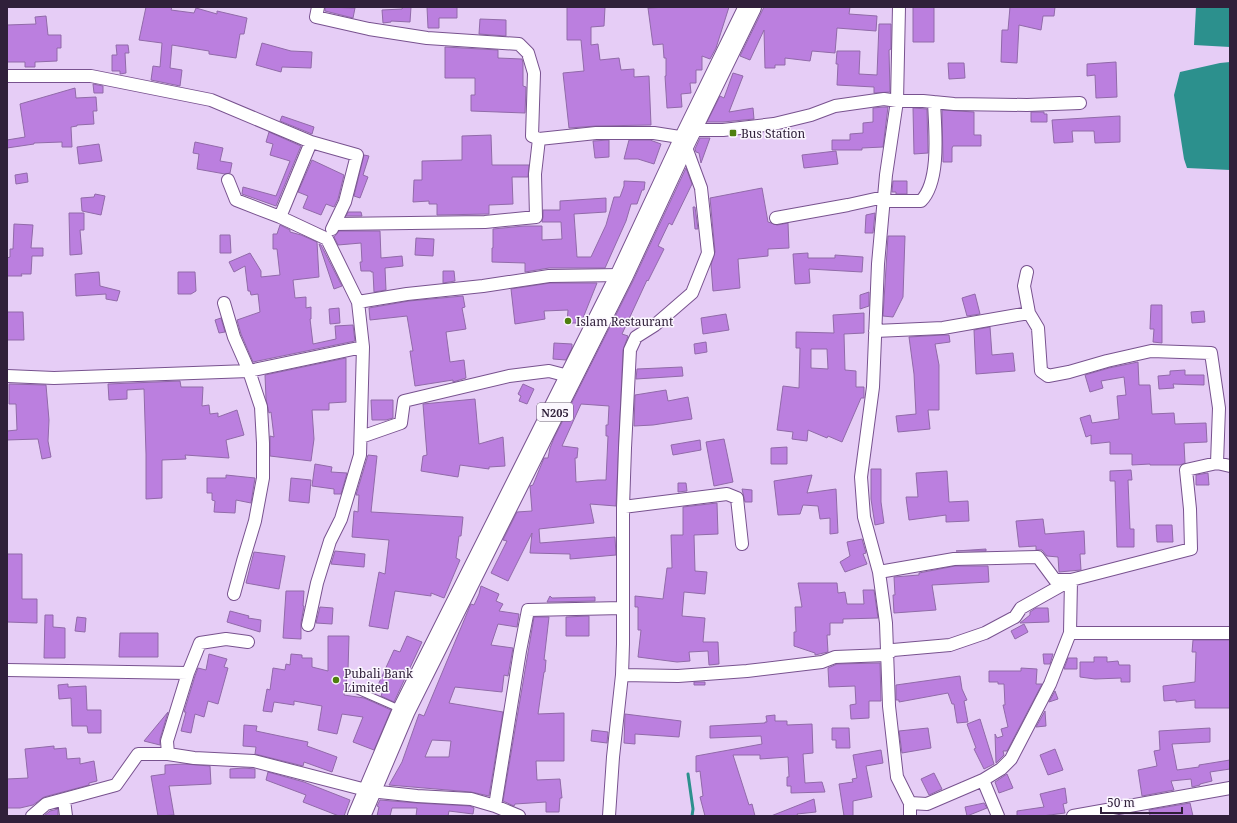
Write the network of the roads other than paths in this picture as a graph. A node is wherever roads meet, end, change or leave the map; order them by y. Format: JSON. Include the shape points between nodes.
{"nodes":[{"id":1,"x":318,"y":7,"type":"edge"},
{"id":2,"x":750,"y":7,"type":"edge"},
{"id":3,"x":899,"y":7,"type":"edge"},
{"id":4,"x":7,"y":76,"type":"edge"},
{"id":5,"x":897,"y":101,"type":"junction"},
{"id":6,"x":934,"y":102,"type":"junction"},
{"id":7,"x":1080,"y":103,"type":"dead end"},
{"id":8,"x":687,"y":137,"type":"junction"},
{"id":9,"x":539,"y":139,"type":"junction"},
{"id":10,"x":311,"y":142,"type":"junction"},
{"id":11,"x":228,"y":180,"type":"dead end"},
{"id":12,"x":884,"y":199,"type":"junction"},
{"id":13,"x":280,"y":217,"type":"junction"},
{"id":14,"x":776,"y":218,"type":"dead end"},
{"id":15,"x":335,"y":224,"type":"junction"},
{"id":16,"x":327,"y":239,"type":"junction"},
{"id":17,"x":1027,"y":272,"type":"dead end"},
{"id":18,"x":622,"y":275,"type":"junction"},
{"id":19,"x":358,"y":302,"type":"junction"},
{"id":20,"x":224,"y":303,"type":"dead end"},
{"id":21,"x":1029,"y":313,"type":"junction"},
{"id":22,"x":875,"y":331,"type":"junction"},
{"id":23,"x":363,"y":346,"type":"junction"},
{"id":24,"x":249,"y":371,"type":"junction"},
{"id":25,"x":7,"y":376,"type":"edge"},
{"id":26,"x":572,"y":377,"type":"junction"},
{"id":27,"x":361,"y":437,"type":"junction"},
{"id":28,"x":1217,"y":463,"type":"junction"},
{"id":29,"x":1230,"y":466,"type":"edge"},
{"id":30,"x":623,"y":507,"type":"junction"},
{"id":31,"x":742,"y":544,"type":"dead end"},
{"id":32,"x":878,"y":572,"type":"junction"},
{"id":33,"x":1071,"y":580,"type":"junction"},
{"id":34,"x":234,"y":594,"type":"dead end"},
{"id":35,"x":623,"y":608,"type":"junction"},
{"id":36,"x":308,"y":625,"type":"dead end"},
{"id":37,"x":1070,"y":633,"type":"junction"},
{"id":38,"x":1230,"y":633,"type":"edge"},
{"id":39,"x":248,"y":642,"type":"dead end"},
{"id":40,"x":886,"y":655,"type":"junction"},
{"id":41,"x":7,"y":670,"type":"edge"},
{"id":42,"x":188,"y":674,"type":"junction"},
{"id":43,"x":622,"y":675,"type":"junction"},
{"id":44,"x":352,"y":688,"type":"dead end"},
{"id":45,"x":404,"y":710,"type":"junction"},
{"id":46,"x":168,"y":754,"type":"junction"},
{"id":47,"x":983,"y":780,"type":"junction"},
{"id":48,"x":1230,"y":788,"type":"edge"},
{"id":49,"x":370,"y":791,"type":"junction"},
{"id":50,"x":64,"y":800,"type":"junction"},
{"id":51,"x":910,"y":803,"type":"junction"},
{"id":52,"x":495,"y":806,"type":"junction"},
{"id":53,"x":1140,"y":810,"type":"edge"},
{"id":54,"x":32,"y":816,"type":"edge"},
{"id":55,"x":66,"y":816,"type":"edge"},
{"id":56,"x":359,"y":816,"type":"edge"},
{"id":57,"x":519,"y":816,"type":"edge"},
{"id":58,"x":609,"y":816,"type":"edge"},
{"id":59,"x":910,"y":816,"type":"edge"},
{"id":60,"x":998,"y":816,"type":"edge"},
{"id":61,"x":1073,"y":816,"type":"edge"}],
"edges":[{"from":1,"to":9,"type":"street","via":[[316,17],[369,29],[427,38],[519,44],[528,53],[534,73],[532,136]]},
{"from":2,"to":8,"type":"highway","number":"N205"},
{"from":3,"to":5,"type":"street"},
{"from":4,"to":10,"type":"street","via":[[91,76],[211,100]]},
{"from":5,"to":6,"type":"street"},
{"from":5,"to":8,"type":"street","via":[[884,99],[834,106],[811,115],[774,124]]},
{"from":5,"to":12,"type":"street"},
{"from":6,"to":7,"type":"street","via":[[1027,105]]},
{"from":6,"to":12,"type":"street","via":[[934,168],[926,196],[921,201]]},
{"from":8,"to":9,"type":"street","via":[[654,133],[596,133]]},
{"from":8,"to":18,"type":"highway","number":"N205"},
{"from":8,"to":30,"type":"street","via":[[701,188],[708,253],[692,293],[636,338],[630,350]]},
{"from":9,"to":15,"type":"street","via":[[535,174],[536,217],[485,222]]},
{"from":10,"to":13,"type":"street"},
{"from":10,"to":15,"type":"street","via":[[356,155],[345,202]]},
{"from":11,"to":13,"type":"street","via":[[236,200]]},
{"from":12,"to":14,"type":"street"},
{"from":12,"to":22,"type":"street"},
{"from":13,"to":16,"type":"street"},
{"from":15,"to":16,"type":"street"},
{"from":16,"to":19,"type":"street"},
{"from":17,"to":21,"type":"street","via":[[1024,286]]},
{"from":18,"to":19,"type":"street","via":[[549,276]]},
{"from":18,"to":26,"type":"highway","number":"N205"},
{"from":19,"to":23,"type":"street"},
{"from":20,"to":24,"type":"street","via":[[234,337]]},
{"from":21,"to":22,"type":"street","via":[[943,328]]},
{"from":21,"to":28,"type":"street","via":[[1038,328],[1041,371],[1048,376],[1151,351],[1211,353],[1218,408]]},
{"from":22,"to":32,"type":"street","via":[[873,387],[861,477],[864,517]]},
{"from":23,"to":24,"type":"street"},
{"from":23,"to":27,"type":"street"},
{"from":24,"to":25,"type":"street","via":[[54,378]]},
{"from":24,"to":34,"type":"street","via":[[262,407],[263,478],[255,522]]},
{"from":26,"to":27,"type":"street","via":[[548,371],[509,376],[404,401],[401,423]]},
{"from":26,"to":45,"type":"highway","number":"N205"},
{"from":27,"to":36,"type":"street","via":[[360,455],[341,518],[330,541],[317,583]]},
{"from":28,"to":29,"type":"street"},
{"from":28,"to":33,"type":"street","via":[[1186,470],[1191,549]]},
{"from":30,"to":31,"type":"street","via":[[727,494],[737,498]]},
{"from":30,"to":35,"type":"street"},
{"from":32,"to":33,"type":"street","via":[[954,559],[1038,557],[1055,580]]},
{"from":32,"to":40,"type":"street","via":[[886,623]]},
{"from":33,"to":37,"type":"street"},
{"from":33,"to":40,"type":"street","via":[[1021,608],[1015,617],[984,633],[950,645],[893,650]]},
{"from":35,"to":43,"type":"street"},
{"from":35,"to":52,"type":"street","via":[[528,610]]},
{"from":37,"to":38,"type":"street"},
{"from":37,"to":47,"type":"street","via":[[1050,684],[1011,759]]},
{"from":39,"to":42,"type":"street","via":[[226,639],[200,643]]},
{"from":40,"to":43,"type":"street","via":[[835,657],[822,662],[732,672],[678,676]]},
{"from":40,"to":51,"type":"street","via":[[897,777]]},
{"from":41,"to":42,"type":"street"},
{"from":42,"to":46,"type":"street","via":[[167,741]]},
{"from":43,"to":58,"type":"street"},
{"from":44,"to":45,"type":"lane"},
{"from":45,"to":49,"type":"highway","number":"N205"},
{"from":46,"to":49,"type":"street","via":[[254,761]]},
{"from":46,"to":50,"type":"street","via":[[138,754],[116,785]]},
{"from":47,"to":51,"type":"street","via":[[927,804]]},
{"from":47,"to":60,"type":"street"},
{"from":48,"to":53,"type":"street"},
{"from":49,"to":52,"type":"street","via":[[471,799]]},
{"from":49,"to":56,"type":"highway","number":"N205"},
{"from":50,"to":54,"type":"street","via":[[46,804]]},
{"from":50,"to":55,"type":"street"},
{"from":51,"to":59,"type":"street"},
{"from":52,"to":57,"type":"street"},
{"from":53,"to":61,"type":"street"}]}
